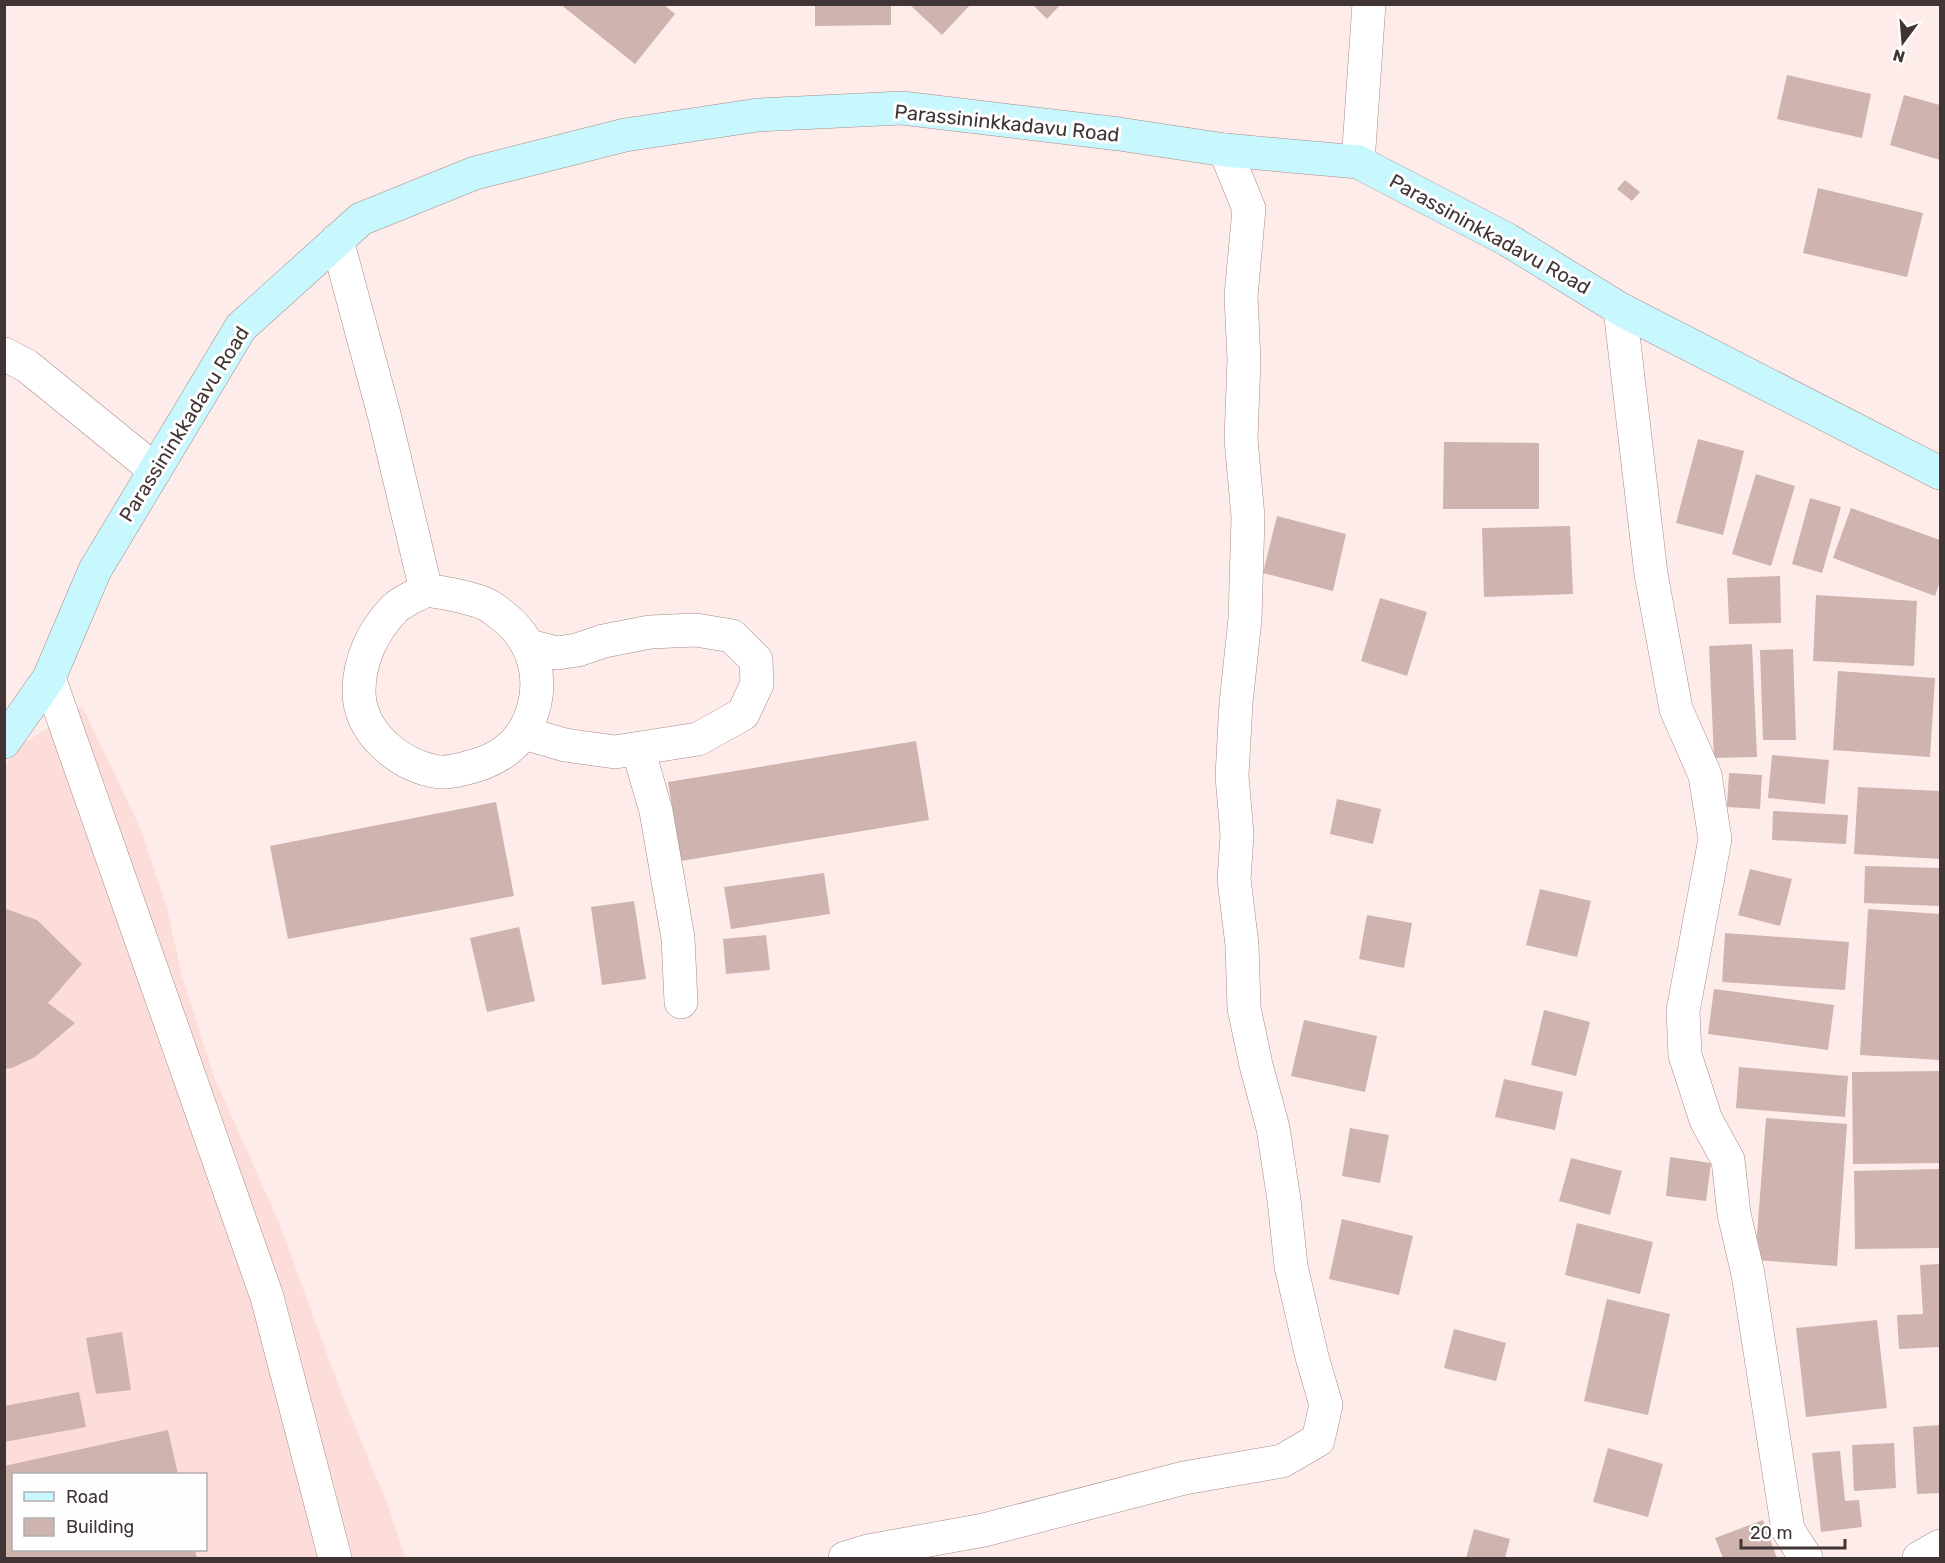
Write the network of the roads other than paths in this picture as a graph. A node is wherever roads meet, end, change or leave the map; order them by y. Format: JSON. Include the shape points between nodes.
{"nodes":[{"id":1,"x":1369,"y":4,"type":"edge"},
{"id":2,"x":1226,"y":150,"type":"junction"},
{"id":3,"x":1358,"y":162,"type":"junction"},
{"id":4,"x":337,"y":240,"type":"junction"},
{"id":5,"x":1620,"y":309,"type":"junction"},
{"id":6,"x":4,"y":354,"type":"edge"},
{"id":7,"x":155,"y":470,"type":"junction"},
{"id":8,"x":1941,"y":473,"type":"edge"},
{"id":9,"x":426,"y":590,"type":"junction"},
{"id":10,"x":529,"y":646,"type":"junction"},
{"id":11,"x":49,"y":678,"type":"junction"},
{"id":12,"x":524,"y":733,"type":"junction"},
{"id":13,"x":4,"y":742,"type":"edge"},
{"id":14,"x":638,"y":749,"type":"junction"},
{"id":15,"x":681,"y":1002,"type":"dead end"},
{"id":16,"x":1941,"y":1546,"type":"edge"},
{"id":17,"x":335,"y":1558,"type":"edge"},
{"id":18,"x":845,"y":1558,"type":"edge"},
{"id":19,"x":1806,"y":1558,"type":"edge"},
{"id":20,"x":1919,"y":1558,"type":"edge"}],
"edges":[{"from":1,"to":3,"type":"street"},
{"from":2,"to":3,"type":"main road","name":"Parassininkkadavu Road"},
{"from":2,"to":4,"type":"main road","name":"Parassininkkadavu Road","via":[[902,108],[758,115],[625,135],[475,173],[361,219]]},
{"from":2,"to":18,"type":"street","via":[[1249,209],[1241,296],[1241,439],[1248,517],[1245,619],[1232,776],[1237,836],[1234,879],[1244,1008],[1273,1128],[1291,1266],[1326,1405],[1318,1440],[1282,1461],[1184,1478],[984,1530]]},
{"from":3,"to":5,"type":"main road","name":"Parassininkkadavu Road","via":[[1508,240]]},
{"from":4,"to":7,"type":"main road","name":"Parassininkkadavu Road","via":[[241,327]]},
{"from":4,"to":9,"type":"street"},
{"from":5,"to":8,"type":"main road","name":"Parassininkkadavu Road"},
{"from":5,"to":19,"type":"street","via":[[1651,574],[1676,709],[1705,775],[1715,839],[1683,1011],[1685,1055],[1706,1120],[1728,1160],[1788,1530]]},
{"from":6,"to":7,"type":"street","via":[[27,366]]},
{"from":7,"to":11,"type":"main road","name":"Parassininkkadavu Road","via":[[95,570]]},
{"from":9,"to":10,"type":"street","via":[[486,603],[509,620]]},
{"from":9,"to":12,"type":"street","via":[[396,607],[375,633],[364,659],[359,692],[365,719],[386,747],[410,764],[441,772],[500,756]]},
{"from":10,"to":12,"type":"street","via":[[537,675],[535,707]]},
{"from":10,"to":14,"type":"street","via":[[557,653],[650,632],[696,630],[732,636],[756,660],[757,684],[742,714],[698,739]]},
{"from":11,"to":13,"type":"main road","name":"Parassininkkadavu Road"},
{"from":11,"to":17,"type":"street","via":[[267,1297]]},
{"from":12,"to":14,"type":"street","via":[[615,753]]},
{"from":14,"to":15,"type":"street","via":[[656,811],[676,927]]},
{"from":16,"to":20,"type":"street"}]}
